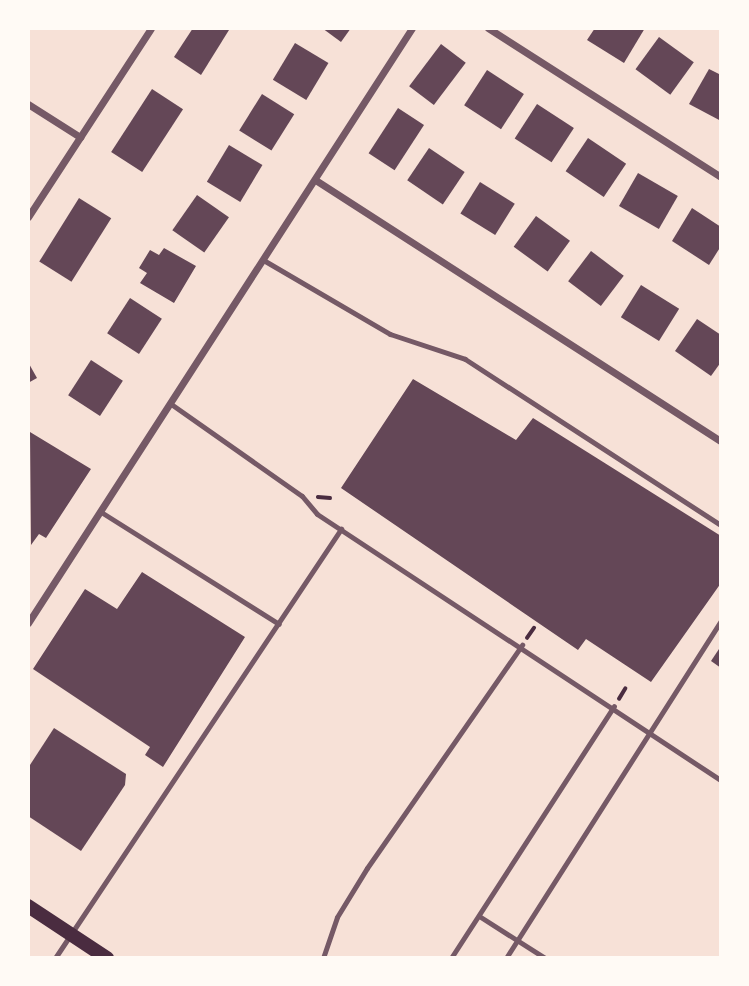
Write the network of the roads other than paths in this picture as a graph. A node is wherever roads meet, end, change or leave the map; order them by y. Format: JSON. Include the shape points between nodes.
{"nodes":[{"id":1,"x":151,"y":28,"type":"edge"},
{"id":2,"x":412,"y":28,"type":"edge"},
{"id":3,"x":488,"y":28,"type":"edge"},
{"id":4,"x":28,"y":104,"type":"edge"},
{"id":5,"x":80,"y":137,"type":"junction"},
{"id":6,"x":721,"y":177,"type":"edge"},
{"id":7,"x":317,"y":181,"type":"junction"},
{"id":8,"x":28,"y":216,"type":"edge"},
{"id":9,"x":265,"y":261,"type":"junction"},
{"id":10,"x":171,"y":404,"type":"junction"},
{"id":11,"x":721,"y":441,"type":"edge"},
{"id":12,"x":101,"y":512,"type":"junction"},
{"id":13,"x":721,"y":525,"type":"edge"},
{"id":14,"x":341,"y":529,"type":"junction"},
{"id":15,"x":721,"y":620,"type":"edge"},
{"id":16,"x":28,"y":623,"type":"edge"},
{"id":17,"x":279,"y":624,"type":"junction"},
{"id":18,"x":522,"y":645,"type":"junction"},
{"id":19,"x":614,"y":706,"type":"junction"},
{"id":20,"x":649,"y":732,"type":"junction"},
{"id":21,"x":721,"y":779,"type":"edge"},
{"id":22,"x":28,"y":906,"type":"edge"},
{"id":23,"x":478,"y":916,"type":"junction"},
{"id":24,"x":72,"y":935,"type":"junction"},
{"id":25,"x":517,"y":940,"type":"junction"},
{"id":26,"x":55,"y":958,"type":"edge"},
{"id":27,"x":107,"y":958,"type":"edge"},
{"id":28,"x":323,"y":958,"type":"edge"},
{"id":29,"x":452,"y":958,"type":"edge"},
{"id":30,"x":506,"y":958,"type":"edge"},
{"id":31,"x":544,"y":958,"type":"edge"}],
"edges":[{"from":1,"to":5,"type":"street"},
{"from":2,"to":7,"type":"street"},
{"from":3,"to":6,"type":"street"},
{"from":4,"to":5,"type":"street"},
{"from":5,"to":8,"type":"street"},
{"from":7,"to":9,"type":"street"},
{"from":7,"to":11,"type":"street"},
{"from":9,"to":10,"type":"street"},
{"from":9,"to":13,"type":"lane","via":[[390,334],[465,359]]},
{"from":10,"to":12,"type":"street"},
{"from":10,"to":14,"type":"lane"},
{"from":12,"to":16,"type":"street"},
{"from":12,"to":17,"type":"lane"},
{"from":14,"to":17,"type":"lane"},
{"from":14,"to":18,"type":"lane"},
{"from":15,"to":20,"type":"lane"},
{"from":17,"to":24,"type":"lane"},
{"from":18,"to":19,"type":"lane"},
{"from":18,"to":28,"type":"lane","via":[[366,868],[337,917]]},
{"from":19,"to":20,"type":"lane"},
{"from":19,"to":23,"type":"lane"},
{"from":20,"to":21,"type":"lane"},
{"from":20,"to":25,"type":"lane"},
{"from":22,"to":24,"type":"main road"},
{"from":23,"to":25,"type":"lane"},
{"from":23,"to":29,"type":"lane"},
{"from":24,"to":26,"type":"lane"},
{"from":24,"to":27,"type":"main road"},
{"from":25,"to":30,"type":"lane"},
{"from":25,"to":31,"type":"lane"}]}
